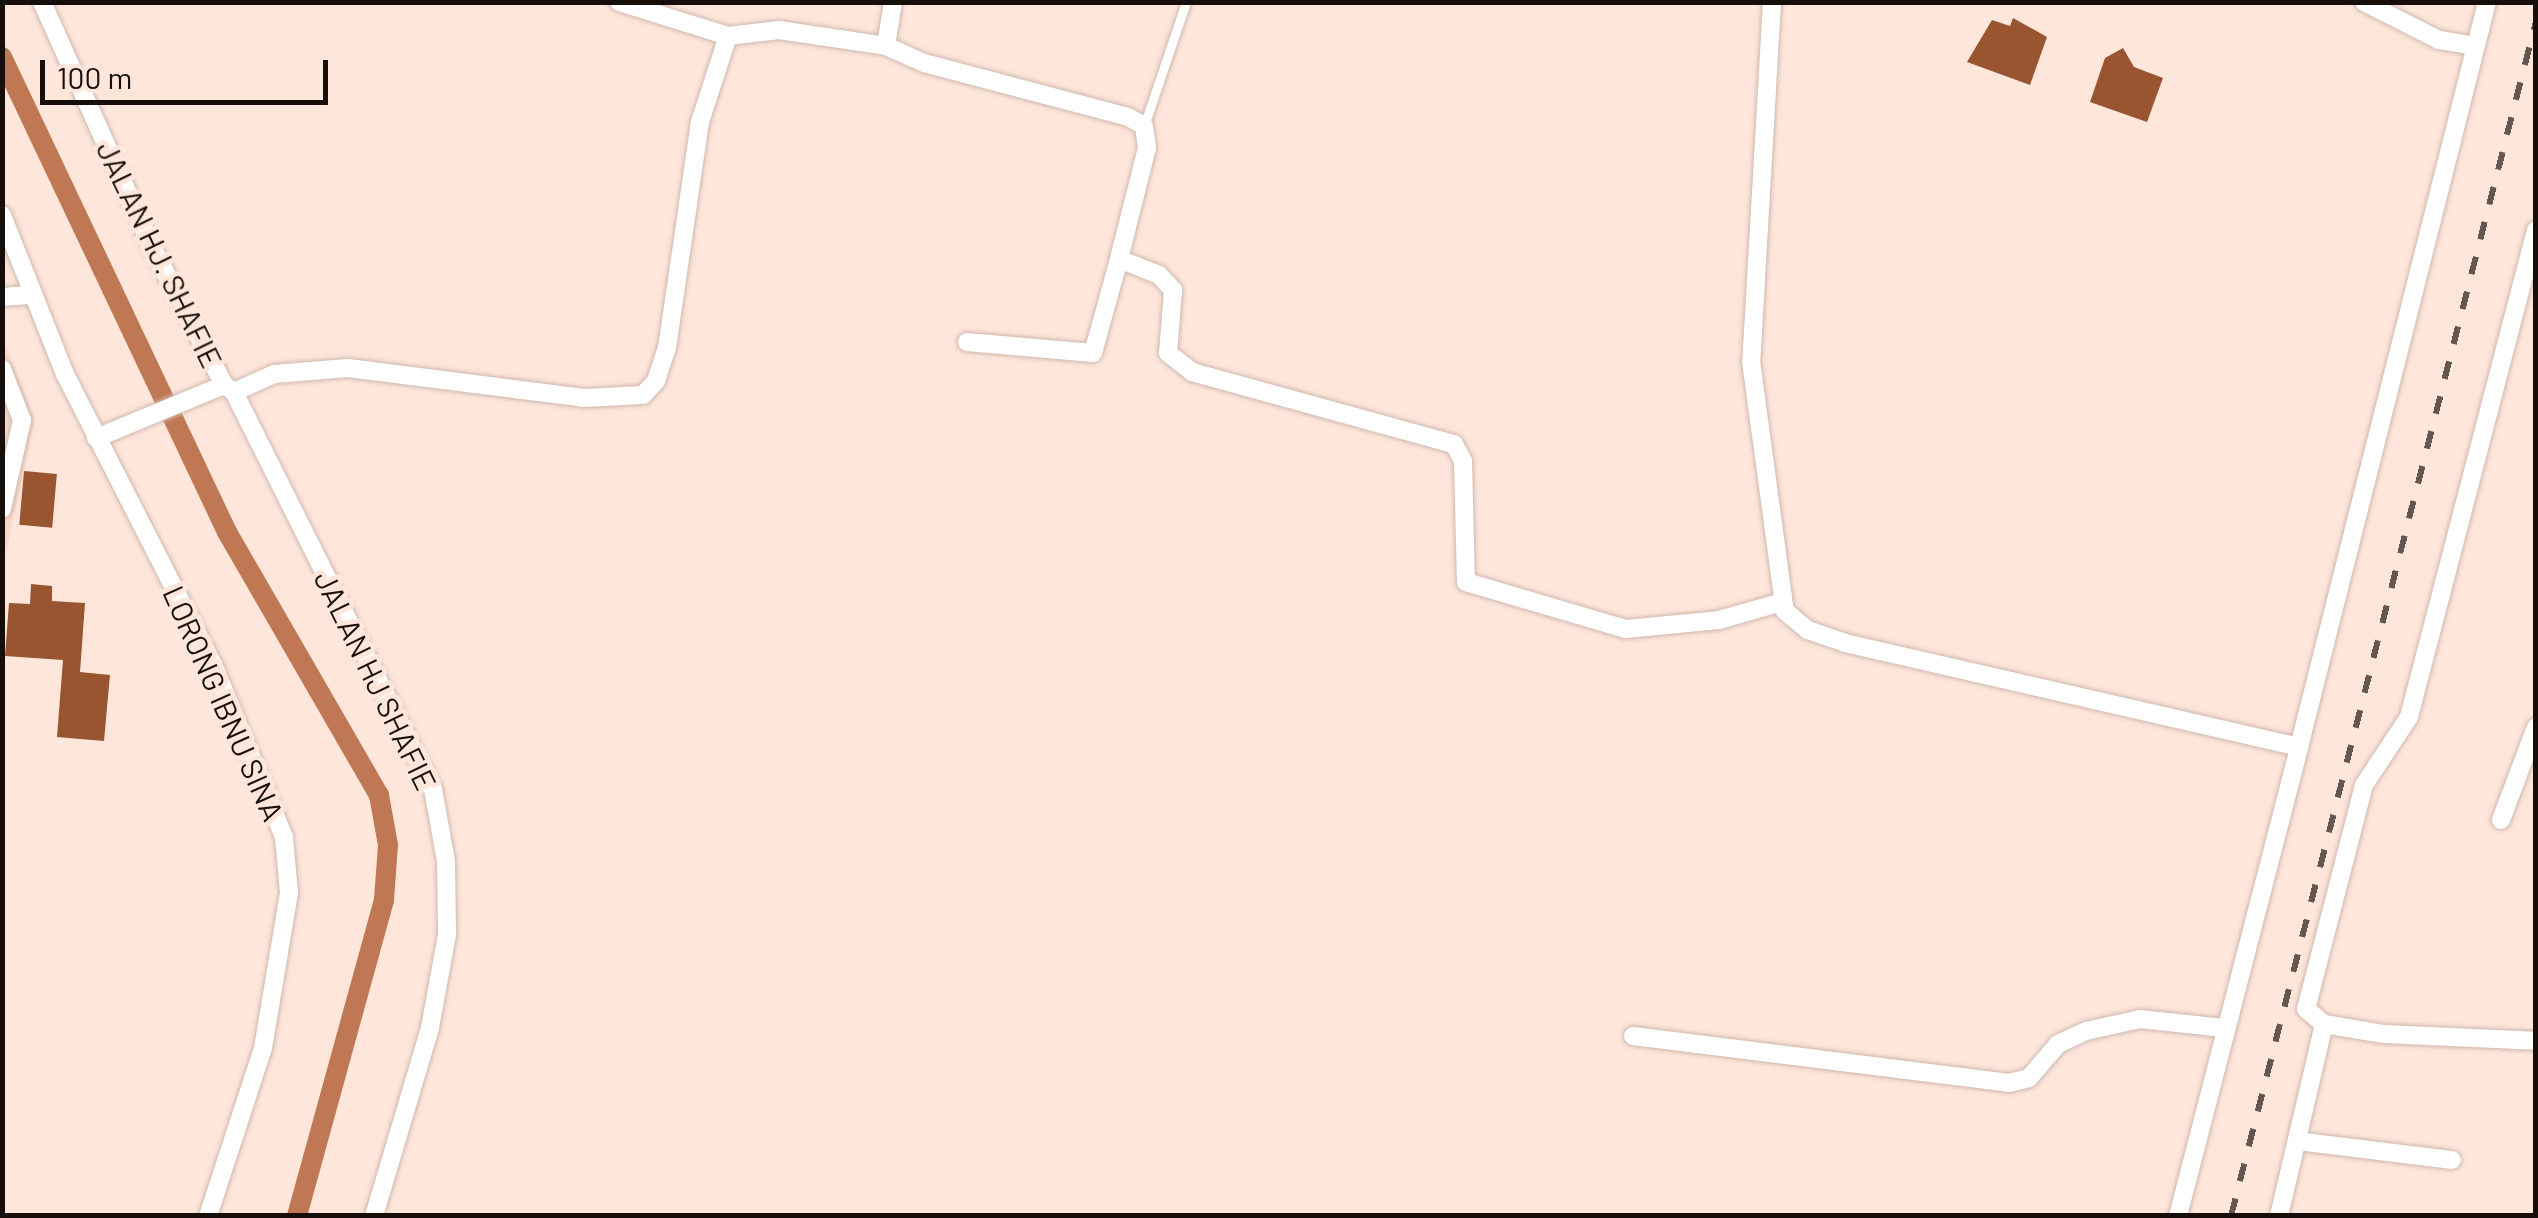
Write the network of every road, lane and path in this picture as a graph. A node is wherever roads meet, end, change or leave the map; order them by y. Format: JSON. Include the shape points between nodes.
{"nodes":[{"id":1,"x":42,"y":2,"type":"edge"},
{"id":2,"x":619,"y":2,"type":"edge"},
{"id":3,"x":688,"y":2,"type":"edge"},
{"id":4,"x":893,"y":2,"type":"edge"},
{"id":5,"x":1186,"y":2,"type":"edge"},
{"id":6,"x":1772,"y":2,"type":"edge"},
{"id":7,"x":2364,"y":2,"type":"edge"},
{"id":8,"x":2487,"y":2,"type":"edge"},
{"id":9,"x":685,"y":23,"type":"junction"},
{"id":10,"x":728,"y":36,"type":"junction"},
{"id":11,"x":886,"y":46,"type":"junction"},
{"id":12,"x":2476,"y":46,"type":"junction"},
{"id":13,"x":1144,"y":126,"type":"junction"},
{"id":14,"x":2,"y":214,"type":"edge"},
{"id":15,"x":2536,"y":230,"type":"edge"},
{"id":16,"x":2533,"y":252,"type":"edge"},
{"id":17,"x":1120,"y":259,"type":"junction"},
{"id":18,"x":33,"y":295,"type":"junction"},
{"id":19,"x":2,"y":297,"type":"edge"},
{"id":20,"x":967,"y":342,"type":"dead end"},
{"id":21,"x":2,"y":369,"type":"edge"},
{"id":22,"x":229,"y":389,"type":"junction"},
{"id":23,"x":96,"y":438,"type":"junction"},
{"id":24,"x":10,"y":444,"type":"edge"},
{"id":25,"x":2,"y":509,"type":"edge"},
{"id":26,"x":1782,"y":602,"type":"junction"},
{"id":27,"x":2536,"y":727,"type":"edge"},
{"id":28,"x":2299,"y":747,"type":"junction"},
{"id":29,"x":2502,"y":820,"type":"dead end"},
{"id":30,"x":2324,"y":1024,"type":"junction"},
{"id":31,"x":2224,"y":1028,"type":"junction"},
{"id":32,"x":1633,"y":1036,"type":"dead end"},
{"id":33,"x":2536,"y":1040,"type":"edge"},
{"id":34,"x":2297,"y":1141,"type":"junction"},
{"id":35,"x":2452,"y":1160,"type":"dead end"},
{"id":36,"x":208,"y":1216,"type":"edge"},
{"id":37,"x":374,"y":1216,"type":"edge"},
{"id":38,"x":2178,"y":1216,"type":"edge"},
{"id":39,"x":2279,"y":1216,"type":"edge"}],
"edges":[{"from":1,"to":22,"type":"street","name":"JALAN HJ. SHAFIE","via":[[152,247]]},
{"from":2,"to":9,"type":"street"},
{"from":3,"to":9,"type":"street"},
{"from":4,"to":11,"type":"street"},
{"from":5,"to":13,"type":"lane"},
{"from":6,"to":26,"type":"street","via":[[1750,361]]},
{"from":7,"to":12,"type":"street","via":[[2438,40]]},
{"from":8,"to":12,"type":"street"},
{"from":9,"to":10,"type":"street"},
{"from":10,"to":11,"type":"street","via":[[779,30]]},
{"from":10,"to":22,"type":"street","via":[[700,122],[667,348],[644,395],[584,398],[348,368],[274,374]]},
{"from":11,"to":13,"type":"street"},
{"from":12,"to":28,"type":"street"},
{"from":13,"to":17,"type":"street","via":[[1147,148]]},
{"from":14,"to":18,"type":"street","name":"LORONG IBNU SINA"},
{"from":15,"to":16,"type":"street"},
{"from":16,"to":30,"type":"street","via":[[2409,718],[2364,786],[2307,1003],[2308,1016]]},
{"from":17,"to":20,"type":"street","via":[[1088,356]]},
{"from":17,"to":26,"type":"street","via":[[1159,275],[1174,290],[1166,344],[1177,366],[1454,444],[1464,472],[1461,576],[1476,587],[1642,630],[1718,620]]},
{"from":18,"to":19,"type":"street"},
{"from":18,"to":23,"type":"street","name":"LORONG IBNU SINA"},
{"from":21,"to":24,"type":"street","via":[[22,420]]},
{"from":22,"to":23,"type":"street"},
{"from":22,"to":37,"type":"street","name":"JALAN HJ SHAFIE","via":[[416,748],[441,824],[449,915],[442,970]]},
{"from":23,"to":36,"type":"street","name":"LORONG IBNU SINA","via":[[213,664],[266,782],[288,859],[282,947],[260,1063]]},
{"from":24,"to":25,"type":"street"},
{"from":26,"to":28,"type":"street","via":[[1794,622],[1846,644]]},
{"from":27,"to":29,"type":"street"},
{"from":28,"to":31,"type":"street"},
{"from":30,"to":33,"type":"street","via":[[2403,1036]]},
{"from":30,"to":34,"type":"street"},
{"from":31,"to":32,"type":"street","via":[[2140,1019],[2086,1031],[2058,1044],[2029,1078],[2010,1083]]},
{"from":31,"to":38,"type":"street"},
{"from":34,"to":35,"type":"street"},
{"from":34,"to":39,"type":"street"}]}
